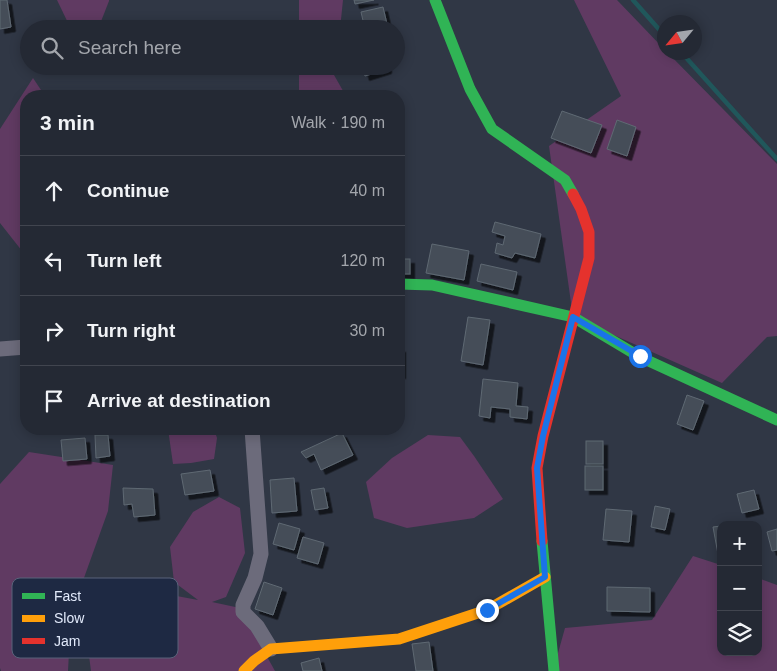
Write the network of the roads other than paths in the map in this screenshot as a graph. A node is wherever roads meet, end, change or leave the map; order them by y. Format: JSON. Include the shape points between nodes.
{"nodes":[{"id":1,"x":435,"y":0,"type":"edge"},
{"id":2,"x":405,"y":284,"type":"edge"},
{"id":3,"x":573,"y":317,"type":"junction"},
{"id":4,"x":20,"y":347,"type":"edge"},
{"id":5,"x":0,"y":349,"type":"edge"},
{"id":6,"x":777,"y":420,"type":"edge"},
{"id":7,"x":252,"y":435,"type":"edge"},
{"id":8,"x":545,"y":577,"type":"junction"},
{"id":9,"x":271,"y":649,"type":"junction"},
{"id":10,"x":244,"y":671,"type":"edge"},
{"id":11,"x":554,"y":671,"type":"edge"}],
"edges":[{"from":1,"to":3,"type":"street","via":[[470,88],[492,129],[565,180],[581,209],[589,232],[589,258]]},
{"from":2,"to":3,"type":"street","via":[[432,285]]},
{"from":3,"to":6,"type":"street","via":[[640,356]]},
{"from":3,"to":8,"type":"street","via":[[537,468]]},
{"from":4,"to":5,"type":"street"},
{"from":7,"to":9,"type":"street","via":[[261,554],[243,612],[257,626]]},
{"from":8,"to":9,"type":"street","via":[[487,610],[399,639]]},
{"from":8,"to":11,"type":"street"},
{"from":9,"to":10,"type":"street"}]}
